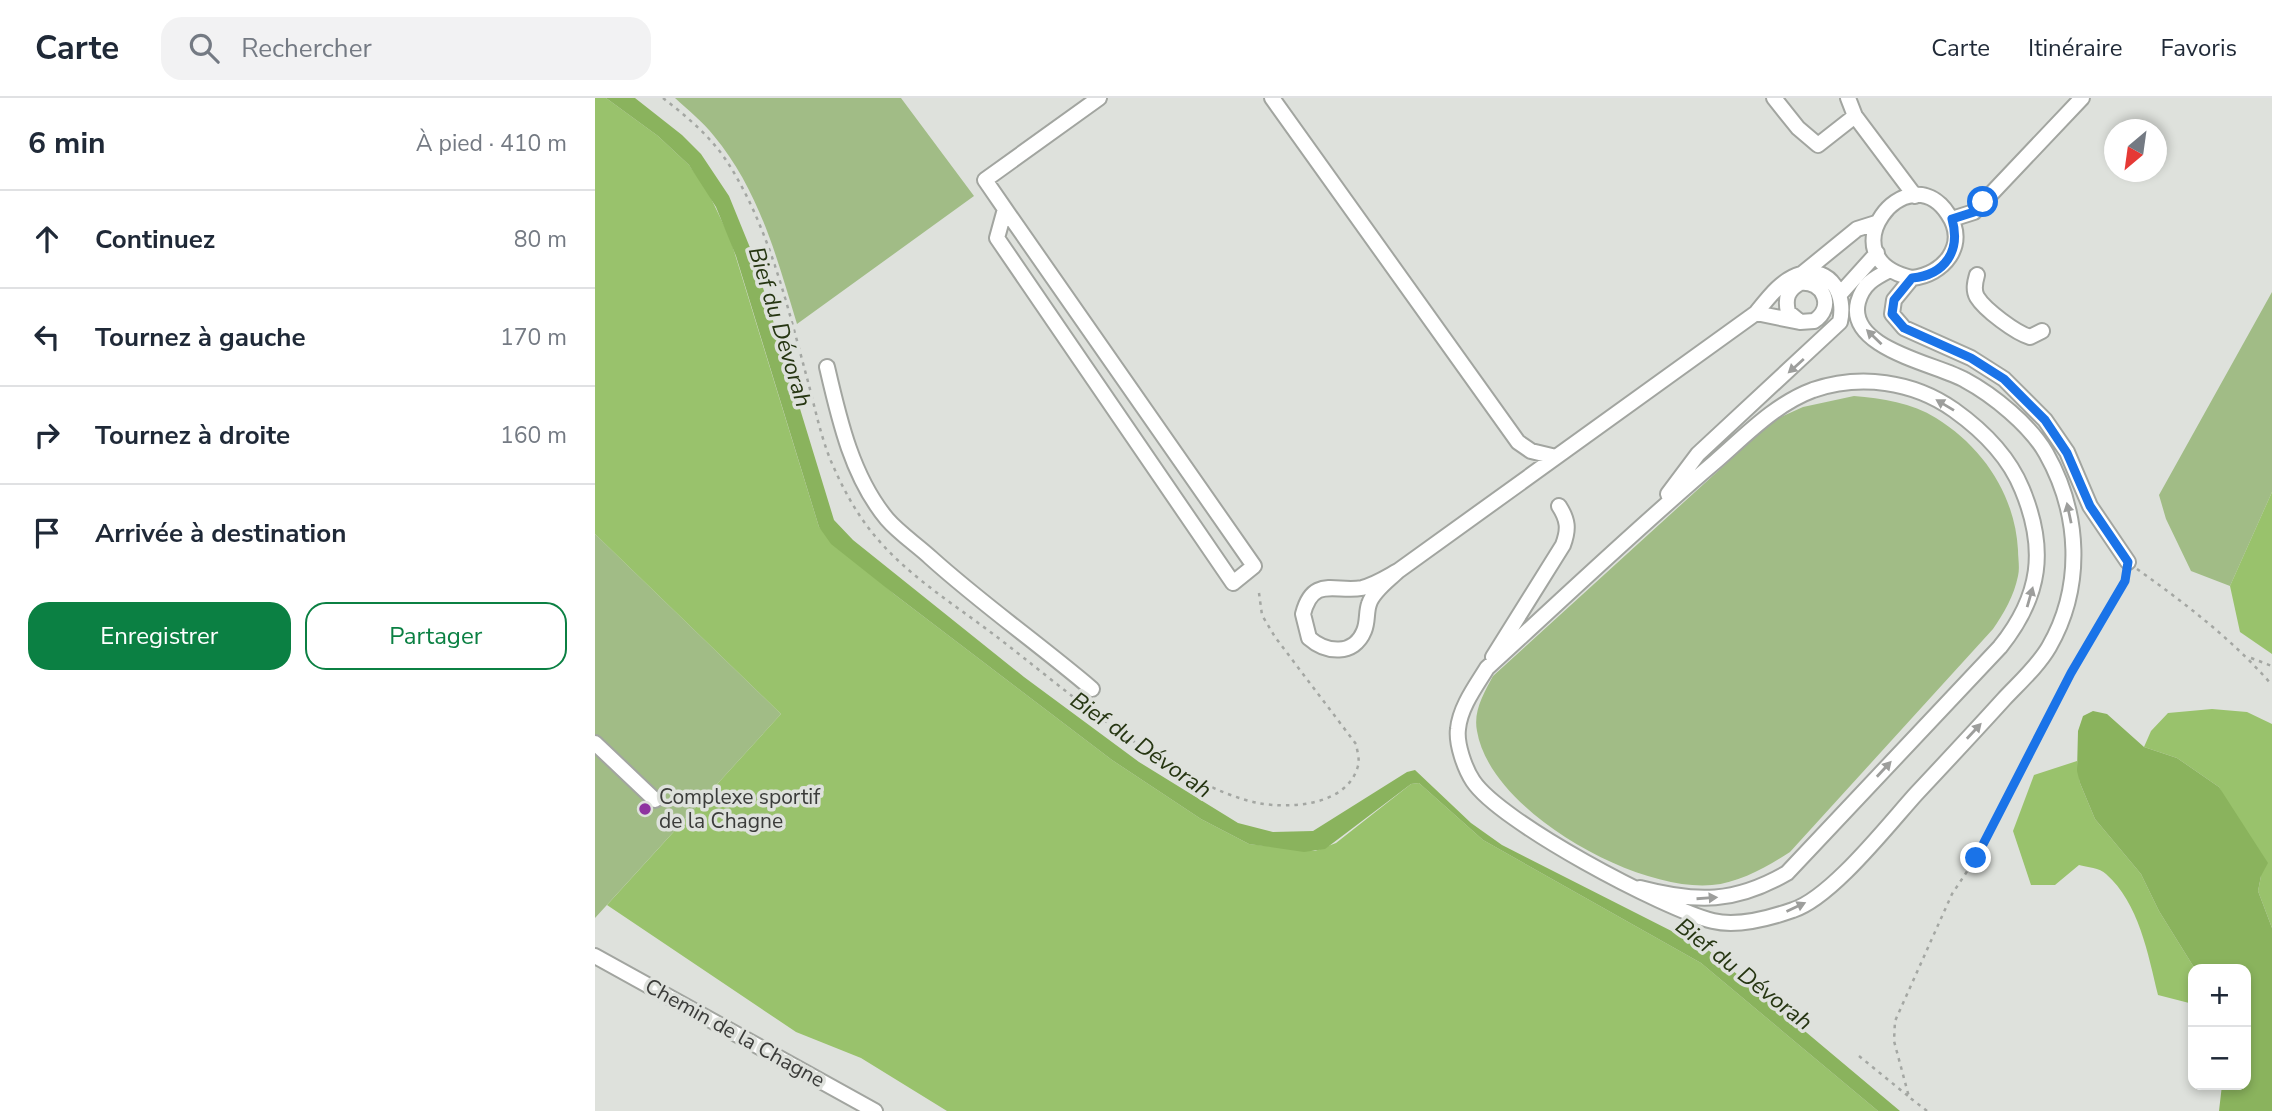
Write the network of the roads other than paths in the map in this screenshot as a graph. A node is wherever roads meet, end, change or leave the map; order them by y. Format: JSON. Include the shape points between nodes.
{"nodes":[{"id":1,"x":1099,"y":98,"type":"edge"},
{"id":2,"x":1272,"y":98,"type":"edge"},
{"id":3,"x":1775,"y":98,"type":"edge"},
{"id":4,"x":1848,"y":98,"type":"edge"},
{"id":5,"x":2082,"y":98,"type":"edge"},
{"id":6,"x":1855,"y":116,"type":"junction"},
{"id":7,"x":1915,"y":196,"type":"junction"},
{"id":8,"x":1005,"y":209,"type":"junction"},
{"id":9,"x":1952,"y":219,"type":"junction"},
{"id":10,"x":1876,"y":223,"type":"junction"},
{"id":11,"x":1877,"y":253,"type":"junction"},
{"id":12,"x":1889,"y":270,"type":"junction"},
{"id":13,"x":1803,"y":273,"type":"junction"},
{"id":14,"x":1977,"y":275,"type":"dead end"},
{"id":15,"x":1912,"y":278,"type":"junction"},
{"id":16,"x":1841,"y":293,"type":"junction"},
{"id":17,"x":1756,"y":313,"type":"junction"},
{"id":18,"x":1800,"y":322,"type":"dead end"},
{"id":19,"x":2042,"y":331,"type":"dead end"},
{"id":20,"x":827,"y":367,"type":"dead end"},
{"id":21,"x":1556,"y":457,"type":"junction"},
{"id":22,"x":1559,"y":506,"type":"dead end"},
{"id":23,"x":1644,"y":525,"type":"junction"},
{"id":24,"x":2128,"y":562,"type":"road end"},
{"id":25,"x":1398,"y":571,"type":"junction"},
{"id":26,"x":1487,"y":668,"type":"junction"},
{"id":27,"x":1092,"y":689,"type":"dead end"},
{"id":28,"x":595,"y":743,"type":"edge"},
{"id":29,"x":655,"y":800,"type":"dead end"},
{"id":30,"x":1640,"y":888,"type":"junction"},
{"id":31,"x":595,"y":956,"type":"edge"},
{"id":32,"x":875,"y":1111,"type":"edge"}],
"edges":[{"from":1,"to":8,"type":"street","via":[[985,180]]},
{"from":2,"to":21,"type":"street","via":[[1506,426],[1531,451]]},
{"from":3,"to":6,"type":"street","via":[[1818,145]]},
{"from":4,"to":6,"type":"street"},
{"from":5,"to":9,"type":"street","via":[[1974,212]]},
{"from":6,"to":7,"type":"street"},
{"from":7,"to":9,"type":"street","via":[[1937,203]]},
{"from":7,"to":10,"type":"street","via":[[1892,203]]},
{"from":8,"to":8,"type":"street","via":[[1254,566],[1233,583],[997,238]]},
{"from":9,"to":15,"type":"street","via":[[1955,247],[1949,260],[1926,277]]},
{"from":10,"to":11,"type":"street"},
{"from":10,"to":13,"type":"street","via":[[1857,229]]},
{"from":11,"to":12,"type":"street"},
{"from":11,"to":16,"type":"street"},
{"from":12,"to":15,"type":"street"},
{"from":30,"to":12,"type":"street","one_way":true,"via":[[1717,922],[1752,920],[1797,909],[1835,882],[2011,692],[2048,650],[2067,610],[2075,553],[2069,507],[2045,451],[2012,414],[1965,380],[1874,341],[1861,324],[1856,307],[1863,288]]},
{"from":13,"to":16,"type":"street","via":[[1824,278]]},
{"from":13,"to":17,"type":"street","via":[[1787,281]]},
{"from":14,"to":19,"type":"street","via":[[1977,297],[2018,333],[2030,337]]},
{"from":15,"to":24,"type":"street","via":[[1894,300],[1892,314],[1904,328],[1971,358],[2004,379],[2045,420],[2067,453],[2090,506]]},
{"from":16,"to":23,"type":"street","one_way":true,"via":[[1840,322],[1829,335],[1698,454]]},
{"from":17,"to":18,"type":"street"},
{"from":17,"to":21,"type":"street"},
{"from":20,"to":27,"type":"street","via":[[841,429],[869,492],[888,520],[957,582]]},
{"from":21,"to":25,"type":"street"},
{"from":22,"to":26,"type":"street","via":[[1568,531],[1563,545]]},
{"from":23,"to":26,"type":"street"},
{"from":30,"to":23,"type":"street","one_way":true,"via":[[1681,899],[1712,898],[1761,888],[1787,873],[2015,629],[2029,606],[2036,559],[2035,529],[2018,477],[1987,438],[1946,404],[1917,390],[1864,380],[1811,391],[1788,402]]},
{"from":25,"to":25,"type":"street","via":[[1369,604],[1364,634],[1354,645],[1329,650],[1309,638],[1303,614],[1313,594],[1326,587],[1369,586]]},
{"from":26,"to":30,"type":"street","via":[[1468,698],[1458,729],[1473,781],[1557,847]]},
{"from":28,"to":29,"type":"street"},
{"from":31,"to":32,"type":"street","name":"Chemin de la Chagne"}]}
